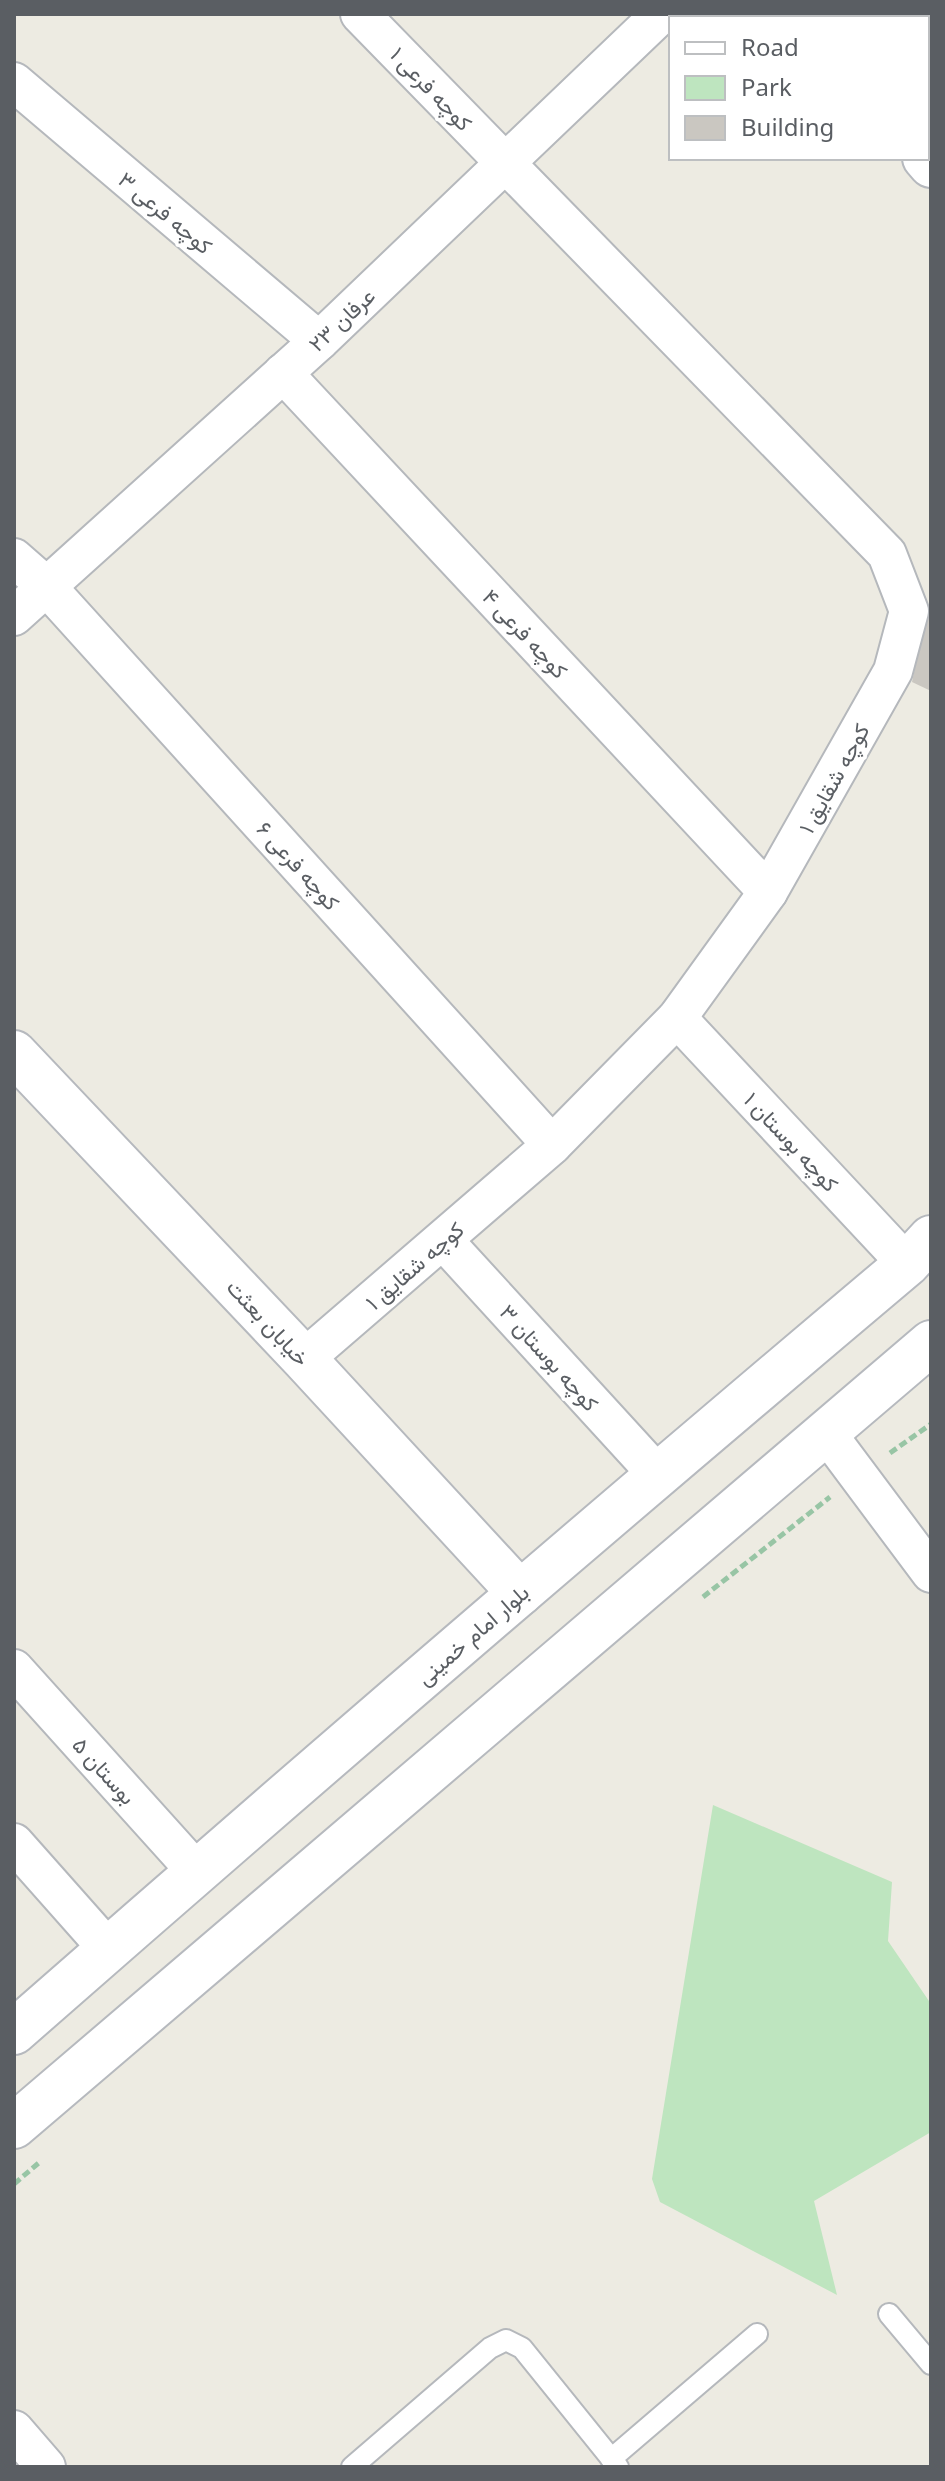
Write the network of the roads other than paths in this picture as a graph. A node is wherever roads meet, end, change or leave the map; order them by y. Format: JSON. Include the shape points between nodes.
{"nodes":[{"id":1,"x":360,"y":14,"type":"edge"},
{"id":2,"x":661,"y":14,"type":"edge"},
{"id":3,"x":14,"y":82,"type":"edge"},
{"id":4,"x":505,"y":163,"type":"junction"},
{"id":5,"x":319,"y":341,"type":"junction"},
{"id":6,"x":283,"y":373,"type":"junction"},
{"id":7,"x":14,"y":558,"type":"edge"},
{"id":8,"x":46,"y":586,"type":"junction"},
{"id":9,"x":14,"y":616,"type":"edge"},
{"id":10,"x":768,"y":892,"type":"junction"},
{"id":11,"x":677,"y":1018,"type":"junction"},
{"id":12,"x":14,"y":1053,"type":"edge"},
{"id":13,"x":552,"y":1145,"type":"junction"},
{"id":14,"x":443,"y":1240,"type":"junction"},
{"id":15,"x":919,"y":1251,"type":"edge"},
{"id":16,"x":931,"y":1343,"type":"edge"},
{"id":17,"x":304,"y":1359,"type":"junction"},
{"id":18,"x":825,"y":1431,"type":"junction"},
{"id":19,"x":657,"y":1474,"type":"junction"},
{"id":20,"x":931,"y":1573,"type":"edge"},
{"id":21,"x":520,"y":1593,"type":"junction"},
{"id":22,"x":14,"y":1669,"type":"edge"},
{"id":23,"x":14,"y":1843,"type":"edge"},
{"id":24,"x":196,"y":1871,"type":"junction"},
{"id":25,"x":108,"y":1949,"type":"junction"},
{"id":26,"x":14,"y":2032,"type":"edge"},
{"id":27,"x":14,"y":2126,"type":"edge"},
{"id":28,"x":889,"y":2314,"type":"dead end"},
{"id":29,"x":757,"y":2334,"type":"dead end"},
{"id":30,"x":931,"y":2364,"type":"edge"},
{"id":31,"x":14,"y":2430,"type":"edge"},
{"id":32,"x":615,"y":2463,"type":"edge"},
{"id":33,"x":46,"y":2467,"type":"edge"},
{"id":34,"x":352,"y":2467,"type":"edge"}],
"edges":[{"from":1,"to":4,"type":"street","name":"کوچه فرعی ۱"},
{"from":2,"to":4,"type":"street","name":"عرفان ۲۳"},
{"from":3,"to":5,"type":"street","name":"کوچه فرعی ۳"},
{"from":4,"to":5,"type":"street","name":"عرفان ۲۳"},
{"from":4,"to":10,"type":"street","name":"کوچه شقایق ۱","via":[[887,554],[909,611],[893,671]]},
{"from":5,"to":6,"type":"street","name":"عرفان ۲۳"},
{"from":6,"to":8,"type":"street","name":"عرفان ۲۳"},
{"from":6,"to":10,"type":"street","name":"کوچه فرعی ۴"},
{"from":7,"to":8,"type":"street","name":"کوچه فرعی ۶"},
{"from":8,"to":9,"type":"street","name":"عرفان ۲۳"},
{"from":8,"to":13,"type":"street","name":"کوچه فرعی ۶"},
{"from":10,"to":11,"type":"street","name":"کوچه شقایق ۱"},
{"from":11,"to":13,"type":"street","name":"کوچه شقایق ۱"},
{"from":11,"to":15,"type":"street","name":"کوچه بوستان ۱"},
{"from":12,"to":17,"type":"street","name":"خیابان بعثت"},
{"from":13,"to":14,"type":"street","name":"کوچه شقایق ۱"},
{"from":14,"to":17,"type":"street","name":"کوچه شقایق ۱"},
{"from":14,"to":19,"type":"street","name":"کوچه بوستان ۳"},
{"from":15,"to":19,"type":"street","name":"بلوار امام خمینی"},
{"from":16,"to":18,"type":"street"},
{"from":17,"to":21,"type":"street","name":"خیابان بعثت"},
{"from":18,"to":20,"type":"street"},
{"from":18,"to":27,"type":"street"},
{"from":19,"to":21,"type":"street","name":"بلوار امام خمینی"},
{"from":21,"to":24,"type":"street","name":"بلوار امام خمینی"},
{"from":22,"to":24,"type":"street","name":"بوستان ۵"},
{"from":23,"to":25,"type":"street"},
{"from":24,"to":25,"type":"street","name":"بلوار امام خمینی"},
{"from":25,"to":26,"type":"street","name":"بلوار امام خمینی"},
{"from":28,"to":30,"type":"lane"},
{"from":29,"to":32,"type":"lane"},
{"from":31,"to":33,"type":"street"},
{"from":32,"to":34,"type":"lane","via":[[522,2348],[506,2340],[490,2348]]}]}
